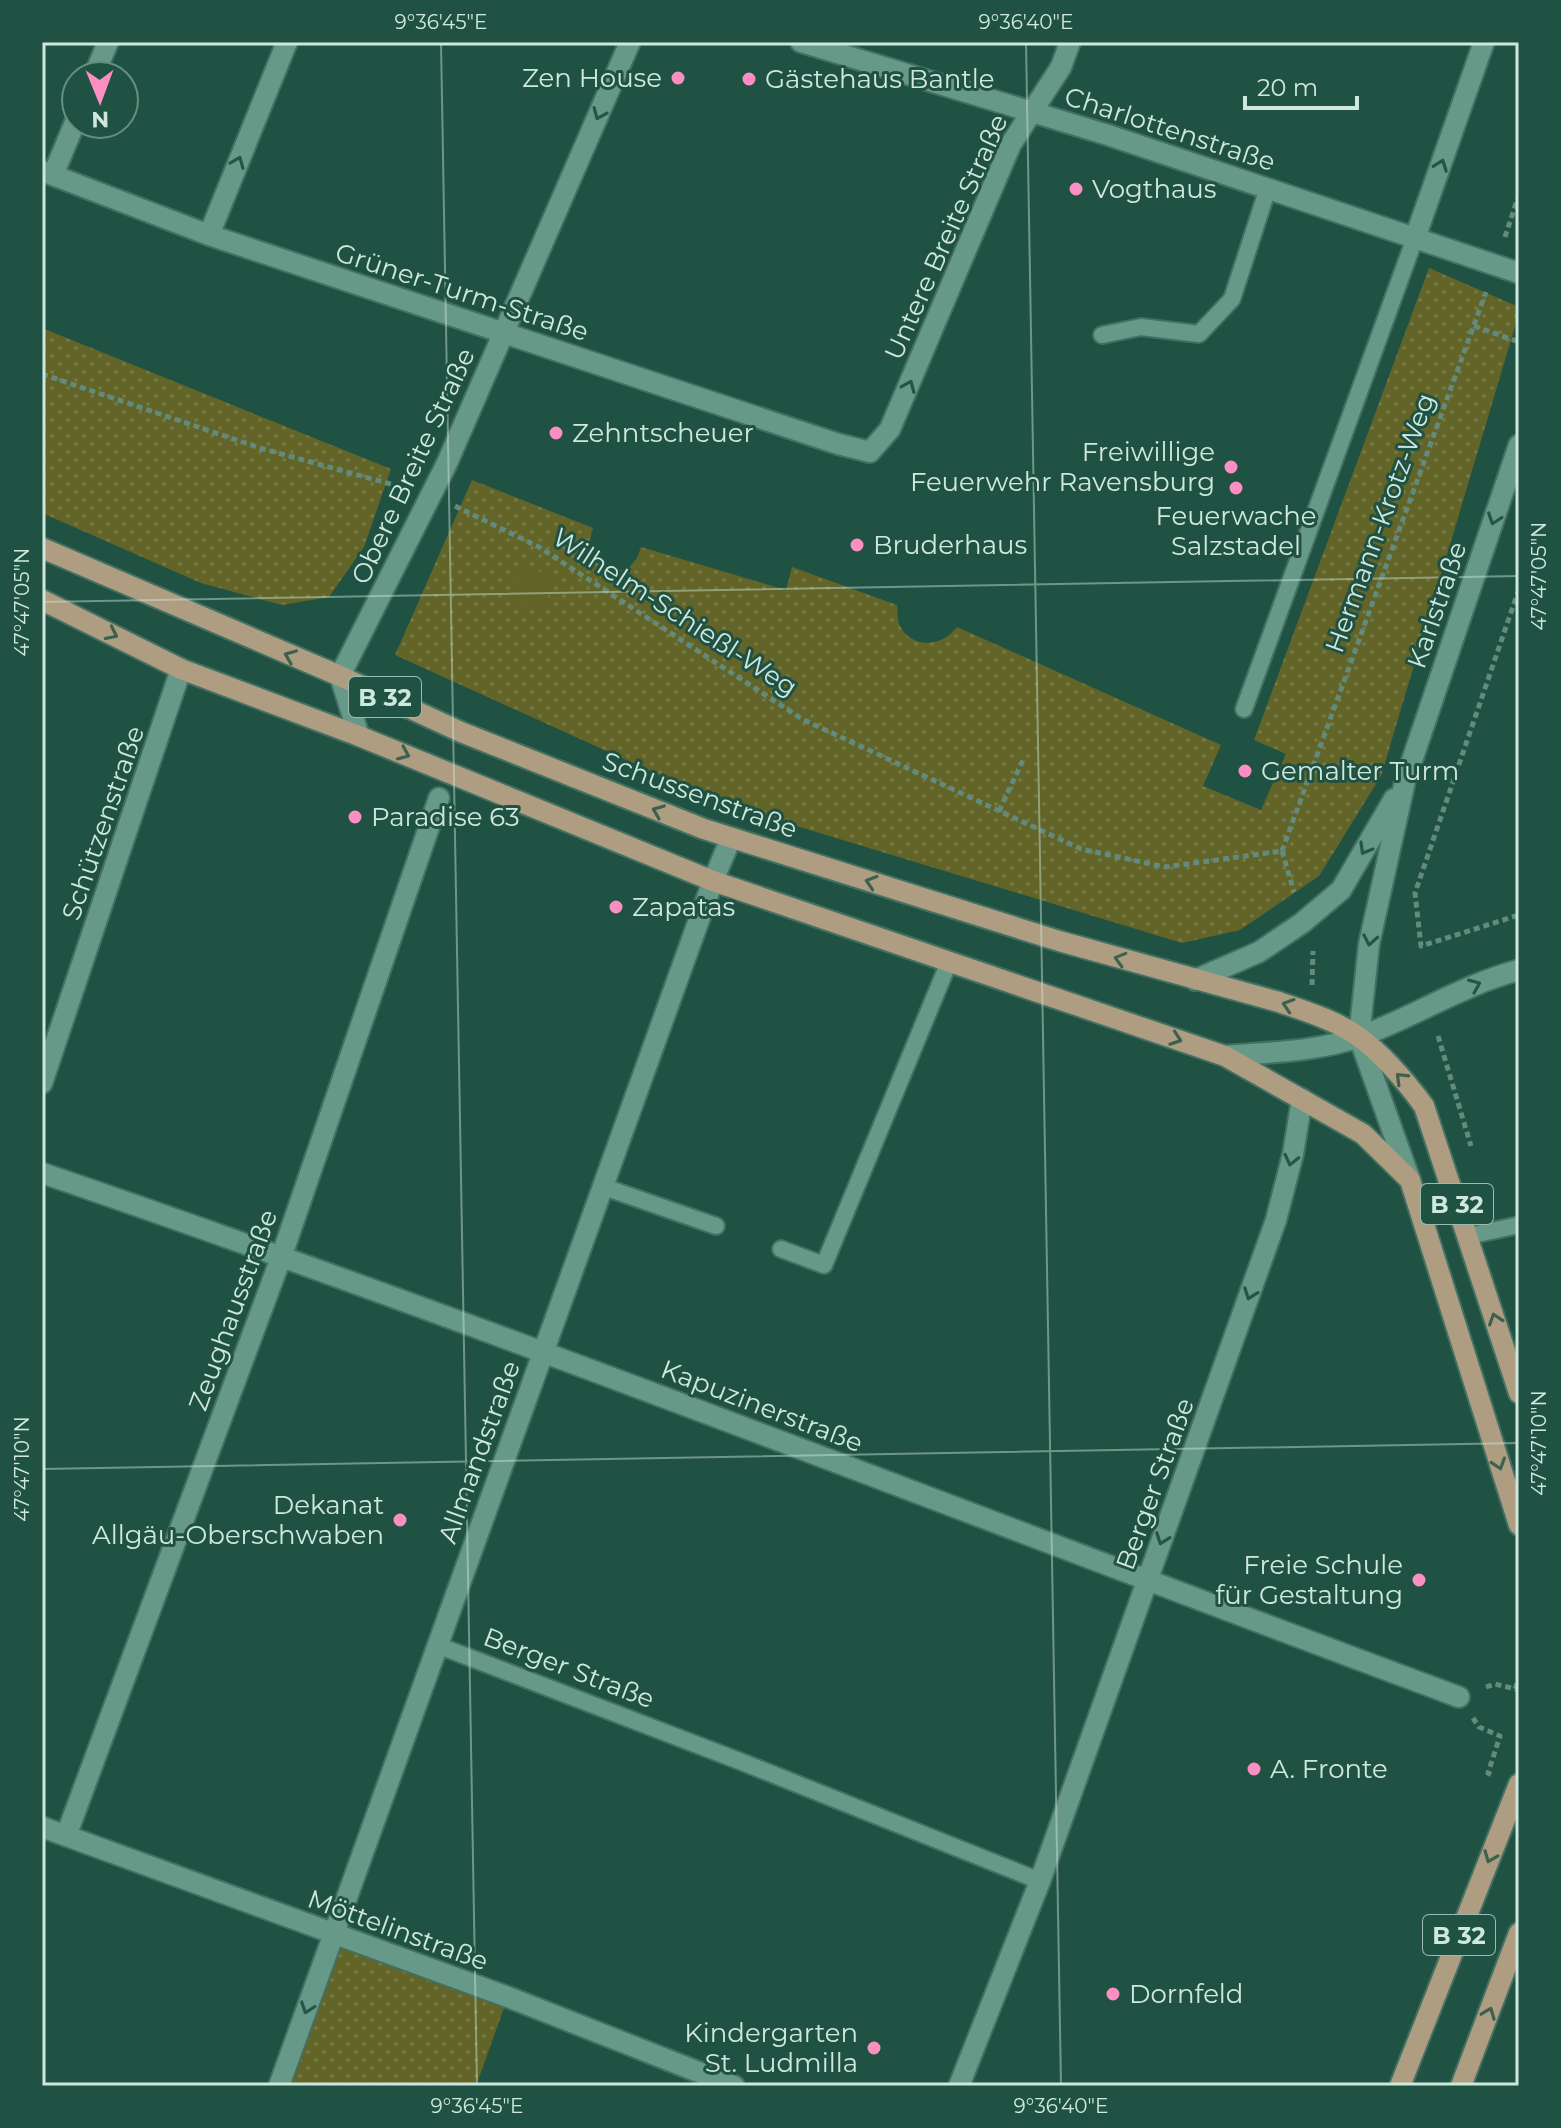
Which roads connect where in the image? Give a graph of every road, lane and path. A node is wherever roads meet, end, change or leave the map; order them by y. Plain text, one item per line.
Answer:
1 (287, 42) edge
2 (630, 42) edge
3 (801, 42) edge
4 (1070, 42) edge
5 (1484, 42) edge
6 (1031, 111) junction
7 (65, 140) edge
8 (48, 173) edge
9 (1268, 188) junction
10 (1519, 194) edge
11 (1516, 210) edge
12 (209, 235) junction
13 (1415, 238) junction
14 (1496, 265) junction
15 (1519, 273) edge
16 (1474, 326) junction
17 (504, 334) junction
18 (1102, 335) dead end
19 (1519, 342) edge
20 (42, 374) edge
21 (1519, 445) edge
22 (870, 452) joint
23 (432, 496) junction
24 (42, 548) edge
25 (1519, 589) edge
26 (42, 600) edge
27 (181, 669) junction
28 (340, 676) junction
29 (1244, 709) dead end
30 (359, 736) junction
31 (1024, 758) dead end
32 (1405, 781) junction
33 (439, 798) dead end
34 (999, 811) junction
35 (731, 838) junction
36 (1282, 851) joint
37 (713, 881) junction
38 (1519, 915) edge
39 (949, 962) junction
40 (1519, 970) edge
41 (1195, 980) junction
42 (1359, 1037) junction
43 (1225, 1056) junction
44 (42, 1083) edge
45 (1302, 1099) junction
46 (42, 1173) edge
47 (1410, 1180) junction
48 (604, 1187) junction
49 (1519, 1225) edge
50 (716, 1226) dead end
51 (1468, 1236) junction
52 (781, 1249) dead end
53 (282, 1255) junction
54 (544, 1351) junction
55 (1519, 1393) edge
56 (1519, 1525) edge
57 (1147, 1581) junction
58 (437, 1645) junction
59 (1519, 1678) edge
60 (1459, 1697) junction
61 (1519, 1785) edge
62 (42, 1827) edge
63 (66, 1836) junction
64 (1040, 1881) junction
65 (1519, 1933) edge
66 (334, 1935) junction
67 (279, 2086) edge
68 (734, 2086) edge
69 (959, 2086) edge
70 (1400, 2086) edge
71 (1461, 2086) edge

12 -> 1 street
2 -> 17 street, Obere Breite Straße
3 - 6 street, Charlottenstraße
4 - 6 street, Untere Breite Straße
13 -> 5 street
6 - 9 street, Charlottenstraße
22 -> 6 street, Untere Breite Straße
7 - 8 street
8 - 12 street, Grüner-Turm-Straße
9 - 13 street, Charlottenstraße
9 - 18 lane
10 - 11 path, Hermann-Krotz-Weg
11 - 14 path, Hermann-Krotz-Weg
12 - 17 street, Grüner-Turm-Straße
13 - 14 street, Charlottenstraße
13 - 29 lane
14 - 15 street, Charlottenstraße
14 - 16 path, Hermann-Krotz-Weg
16 - 19 path
16 - 36 path, Hermann-Krotz-Weg
17 - 22 street, Grüner-Turm-Straße
17 - 23 street, Obere Breite Straße
20 - 23 path, Wilhelm-Schießl-Weg
21 -> 32 street, Karlstraße
23 - 28 street, Obere Breite Straße
23 - 34 path, Wilhelm-Schießl-Weg
28 -> 24 main road, Schussenstraße / B 32
25 - 38 path
26 -> 27 main road, B 32
27 - 30 main road, B 32
27 - 44 street, Schützenstraße
28 - 30 street
35 -> 28 main road, Schussenstraße / B 32
30 -> 37 main road, B 32
31 - 34 path
32 -> 41 street, Karlstraße
32 -> 42 street, Karlstraße
33 - 53 street, Zeughausstraße
34 - 36 path, Wilhelm-Schießl-Weg
35 - 37 street, Allmandstraße
41 -> 35 main road, Schussenstraße / B 32
37 - 39 main road, B 32
37 - 48 street, Allmandstraße
39 -> 43 main road, B 32
39 - 52 lane
42 -> 40 street
42 -> 41 main road, Schussenstraße / B 32
42 - 43 street
42 - 47 street
51 -> 42 main road, B 32
43 - 45 main road, B 32
45 - 47 main road, B 32
45 -> 57 street, Berger Straße
46 - 53 street, Kapuzinerstraße
47 -> 56 main road, B 32
48 - 50 lane
48 - 54 street, Allmandstraße
49 - 51 lane
55 -> 51 main road, B 32
53 - 54 street, Kapuzinerstraße
53 - 63 street, Zeughausstraße
54 - 57 street, Kapuzinerstraße
54 - 58 street, Allmandstraße
57 - 60 street, Kapuzinerstraße
57 - 64 street, Berger Straße
58 - 64 lane, Berger Straße
58 - 66 street, Allmandstraße
59 - 60 path
60 - 61 path
61 -> 70 main road, B 32
62 - 63 street, Möttelinstraße
63 - 66 street, Möttelinstraße
64 - 69 street, Berger Straße
71 -> 65 main road, B 32
66 -> 67 street, Allmandstraße
66 - 68 street, Möttelinstraße

